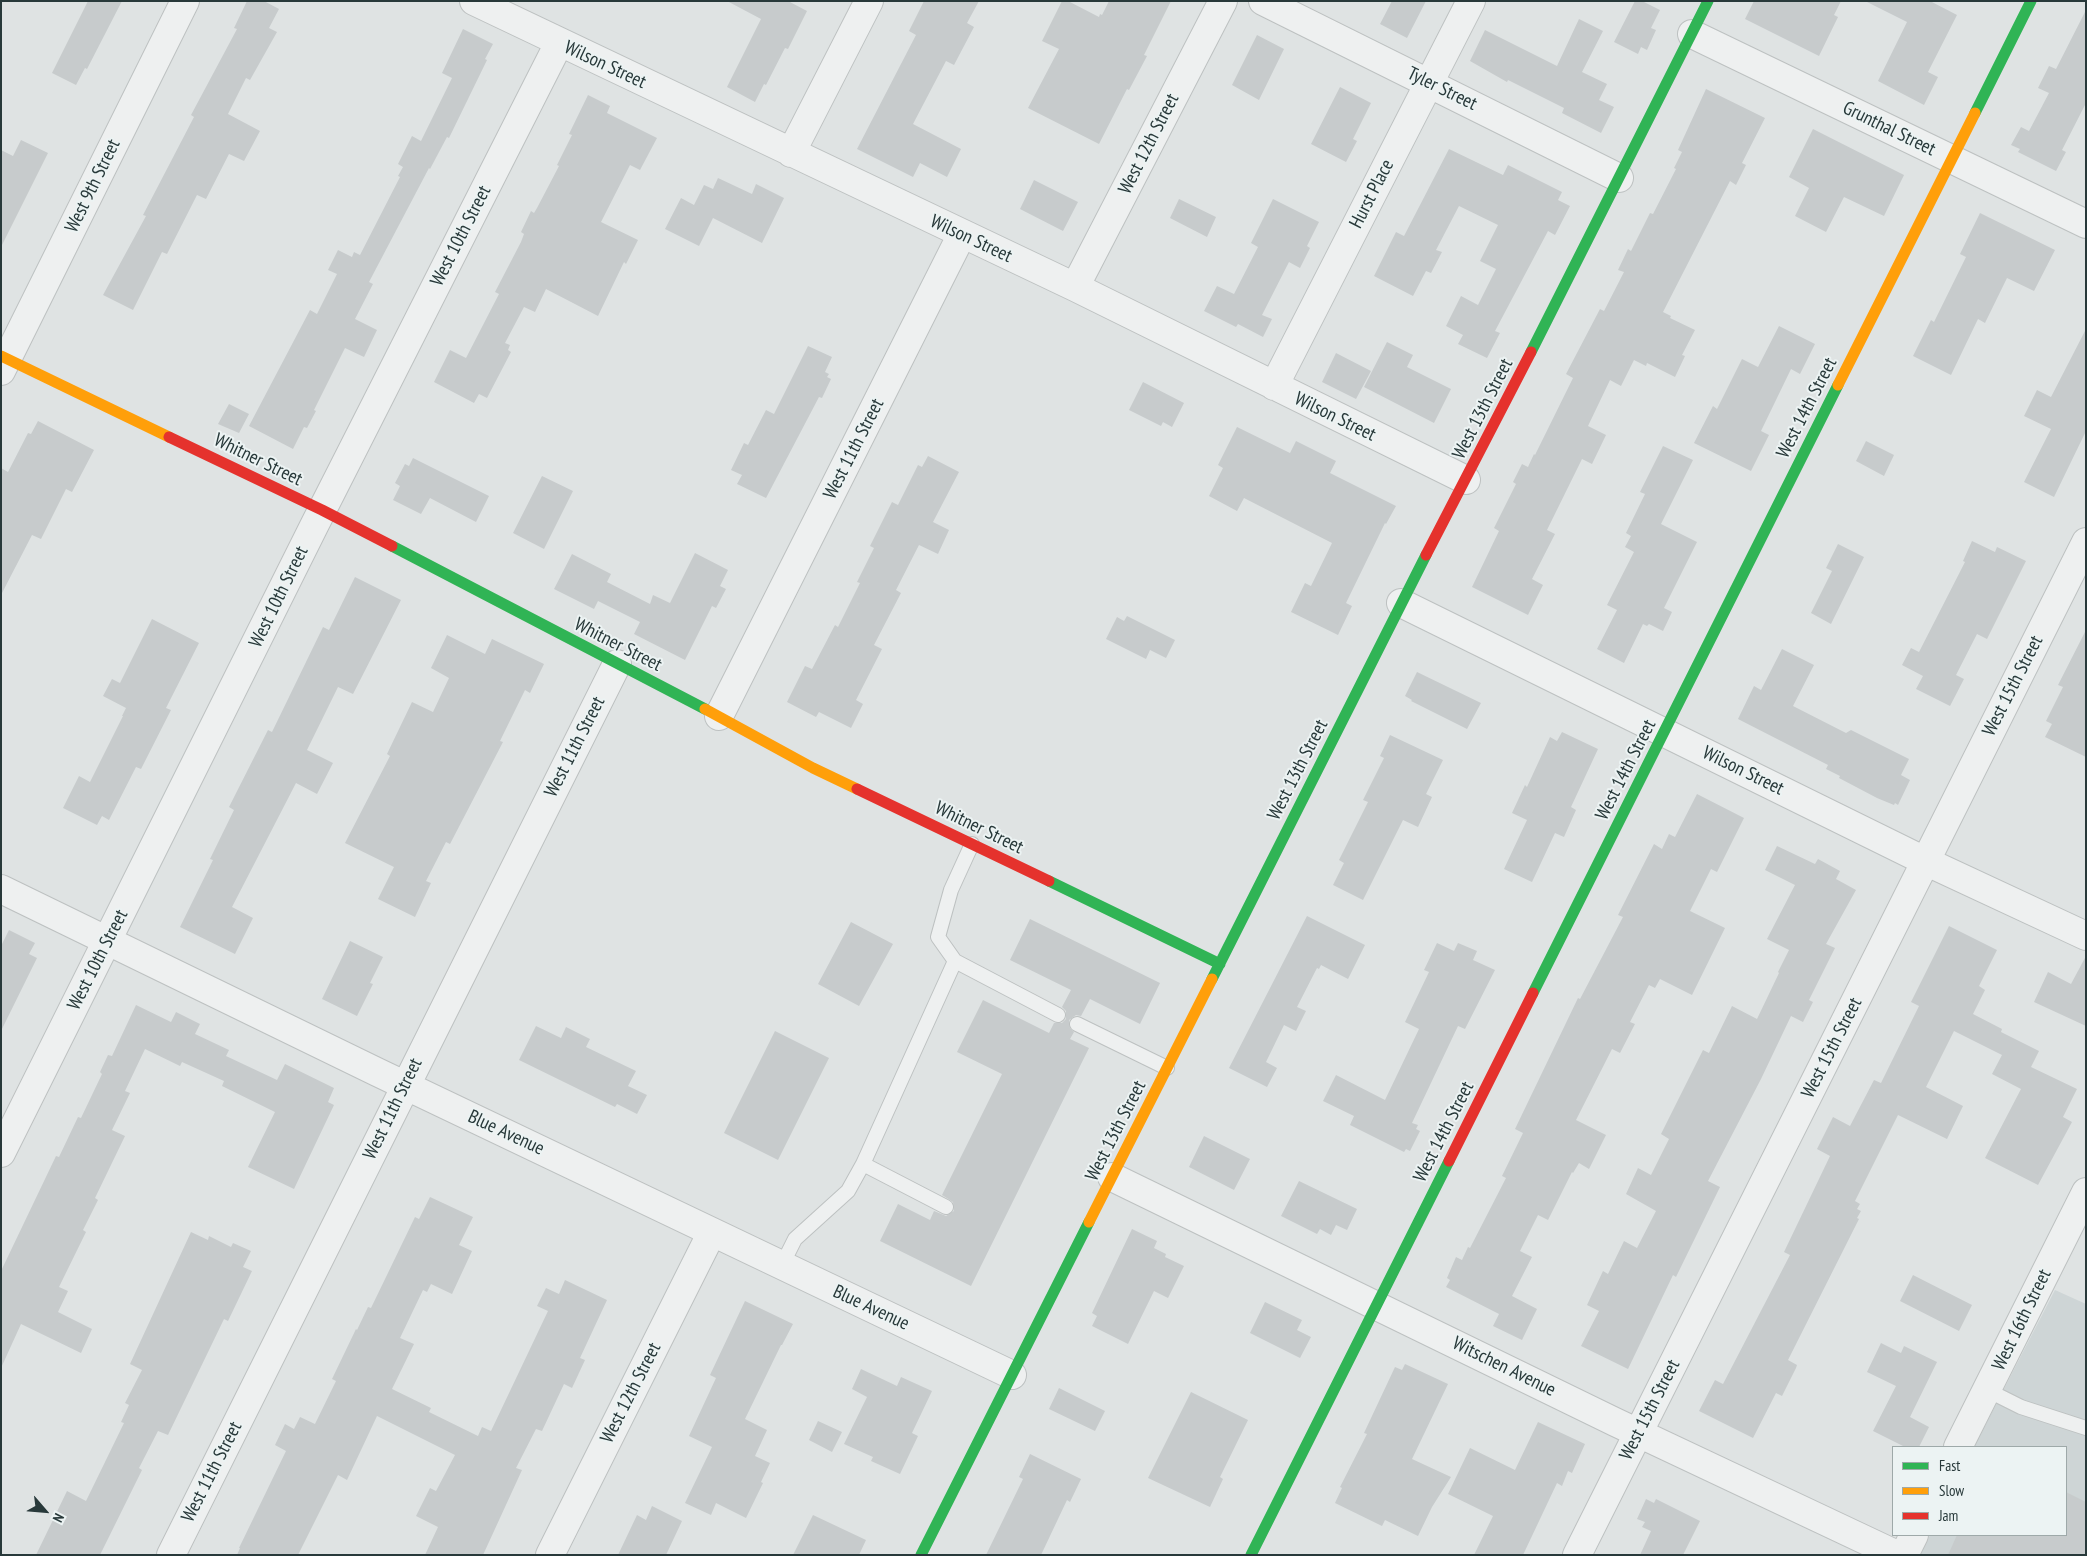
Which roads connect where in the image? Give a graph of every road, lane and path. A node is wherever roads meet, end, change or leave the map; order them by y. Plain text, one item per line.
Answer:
1 (185, 1) edge
2 (474, 1) edge
3 (869, 1) edge
4 (1223, 1) edge
5 (1263, 1) edge
6 (1472, 1) edge
7 (1708, 1) edge
8 (2032, 1) edge
9 (511, 9) edge
10 (1692, 34) junction
11 (559, 43) junction
12 (1430, 82) junction
13 (791, 153) junction
14 (1952, 160) junction
15 (1619, 178) junction
16 (2086, 224) edge
17 (962, 234) junction
18 (1075, 288) junction
19 (3, 362) edge
20 (1274, 386) junction
21 (1466, 480) junction
22 (322, 510) junction
23 (2086, 542) edge
24 (1401, 603) junction
25 (617, 664) junction
26 (719, 716) junction
27 (1664, 732) junction
28 (972, 844) junction
29 (1926, 861) junction
30 (1, 889) edge
31 (2086, 936) edge
32 (108, 941) junction
33 (955, 962) junction
34 (1220, 964) junction
35 (1058, 1015) dead end
36 (1077, 1024) dead end
37 (1168, 1068) junction
38 (405, 1086) junction
39 (1, 1153) edge
40 (863, 1164) junction
41 (1112, 1177) junction
42 (2086, 1192) edge
43 (946, 1207) dead end
44 (712, 1232) junction
45 (782, 1266) junction
46 (1376, 1305) junction
47 (1012, 1375) junction
48 (1987, 1390) junction
49 (2086, 1428) edge
50 (1639, 1433) junction
51 (1959, 1446) edge
52 (1914, 1536) edge
53 (171, 1555) edge
54 (550, 1555) edge
55 (922, 1555) edge
56 (1251, 1555) edge
57 (1577, 1555) edge
58 (1897, 1555) edge
59 (1904, 1555) edge

1 - 19 street, West 9th Street
2 - 9 street, Wilson Street
3 - 13 street
4 - 18 street, West 12th Street
5 - 12 street, Tyler Street
6 - 12 street, Hurst Place
7 - 10 street, West 13th Street
8 - 14 street, West 14th Street
9 - 11 street, Wilson Street
10 - 14 street, Grunthal Street
10 - 15 street, West 13th Street
11 - 13 street, Wilson Street
11 - 22 street, West 10th Street
12 - 15 street, Tyler Street
12 - 20 street, Hurst Place
13 - 17 street, Wilson Street
14 - 16 street, Grunthal Street
14 - 27 street, West 14th Street
15 - 21 street, West 13th Street
17 - 18 street, Wilson Street
17 - 26 street, West 11th Street
18 - 20 street, Wilson Street
19 - 22 street, Whitner Street
20 - 21 street, Wilson Street
21 - 24 street, West 13th Street
22 - 25 street, Whitner Street
22 - 32 street, West 10th Street
23 - 29 street, West 15th Street
24 - 27 street, Wilson Street
24 - 34 street, West 13th Street
25 - 26 street, Whitner Street
25 - 38 street, West 11th Street
26 - 28 street, Whitner Street
27 - 29 street, Wilson Street
27 - 46 street, West 14th Street
28 - 33 lane
28 - 34 street, Whitner Street
29 - 31 street, Wilson Street
29 - 50 street, West 15th Street
30 - 32 street, Blue Avenue
32 - 38 street, Blue Avenue
32 - 39 street, West 10th Street
33 - 35 lane
33 - 40 lane
34 - 37 street, West 13th Street
36 - 37 lane
37 - 41 street, West 13th Street
38 - 44 street, Blue Avenue
38 - 53 street, West 11th Street
40 - 43 lane
40 - 45 lane
41 - 46 street, Witschen Avenue
41 - 47 street, West 13th Street
42 - 48 street, West 16th Street
44 - 45 street, Blue Avenue
44 - 54 street, West 12th Street
45 - 47 street, Blue Avenue
46 - 50 street, Witschen Avenue
46 - 56 street, West 14th Street
47 - 55 street, West 13th Street
48 - 49 lane
48 - 51 street, West 16th Street
50 - 57 street, West 15th Street
50 - 58 street, Witschen Avenue
52 - 59 street

